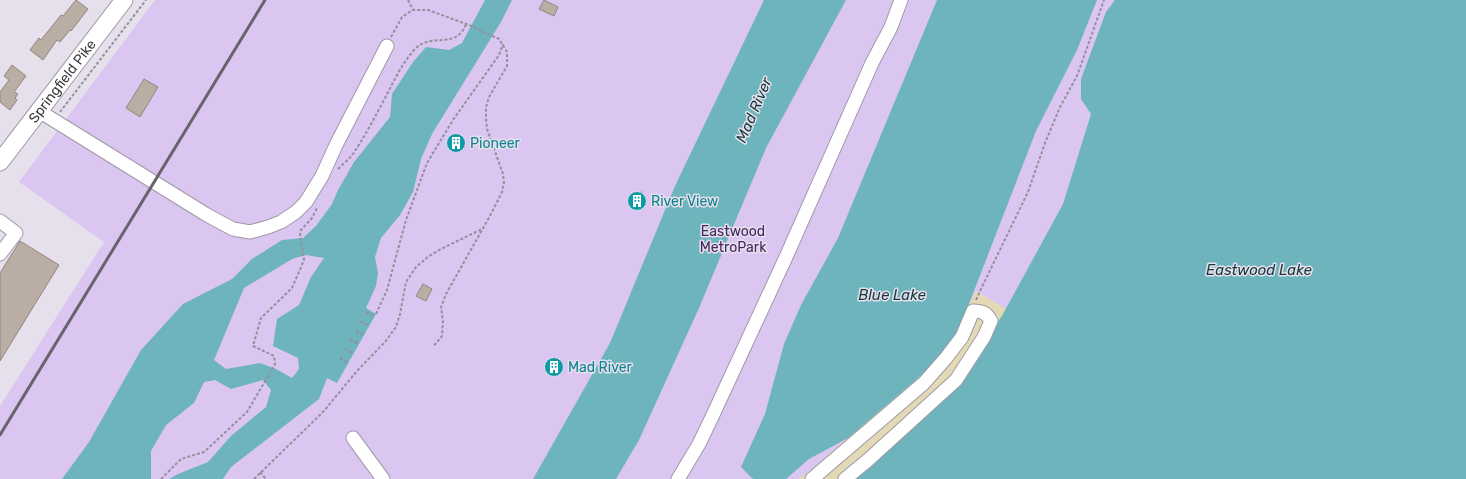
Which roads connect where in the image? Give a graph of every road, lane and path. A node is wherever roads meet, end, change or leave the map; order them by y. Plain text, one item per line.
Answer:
1 (124, 0) edge
2 (146, 0) edge
3 (408, 0) edge
4 (902, 0) edge
5 (1104, 0) edge
6 (413, 10) junction
7 (468, 24) junction
8 (503, 44) junction
9 (387, 46) joint
10 (39, 111) junction
11 (54, 120) junction
12 (0, 162) edge
13 (335, 174) dead end
14 (318, 205) dead end
15 (0, 221) edge
16 (484, 228) junction
17 (0, 254) edge
18 (973, 311) junction
19 (366, 312) dead end
20 (361, 321) dead end
21 (369, 326) dead end
22 (356, 331) dead end
23 (364, 335) dead end
24 (350, 340) dead end
25 (359, 344) dead end
26 (434, 347) dead end
27 (345, 349) dead end
28 (353, 353) dead end
29 (340, 358) dead end
30 (348, 363) dead end
31 (353, 438) dead end
32 (260, 472) junction
33 (161, 479) edge
34 (254, 479) edge
35 (266, 479) edge
36 (382, 479) edge
37 (678, 479) edge
38 (812, 479) edge
39 (845, 479) edge

1 - 10 main road, Springfield Pike
2 - 11 path
3 - 6 path
4 - 37 lane
5 - 18 path
6 - 7 path
6 - 9 path
7 - 8 path
7 - 13 path
8 - 16 path
8 - 19 path
9 - 11 lane
10 - 11 lane
10 - 12 main road, Springfield Pike
14 - 33 path
15 - 17 lane
16 - 26 path
16 - 32 path
18 - 38 lane
18 - 39 lane
20 - 21 path
22 - 23 path
24 - 25 path
27 - 28 path
29 - 30 path
31 - 36 lane
32 - 34 path
32 - 35 path

